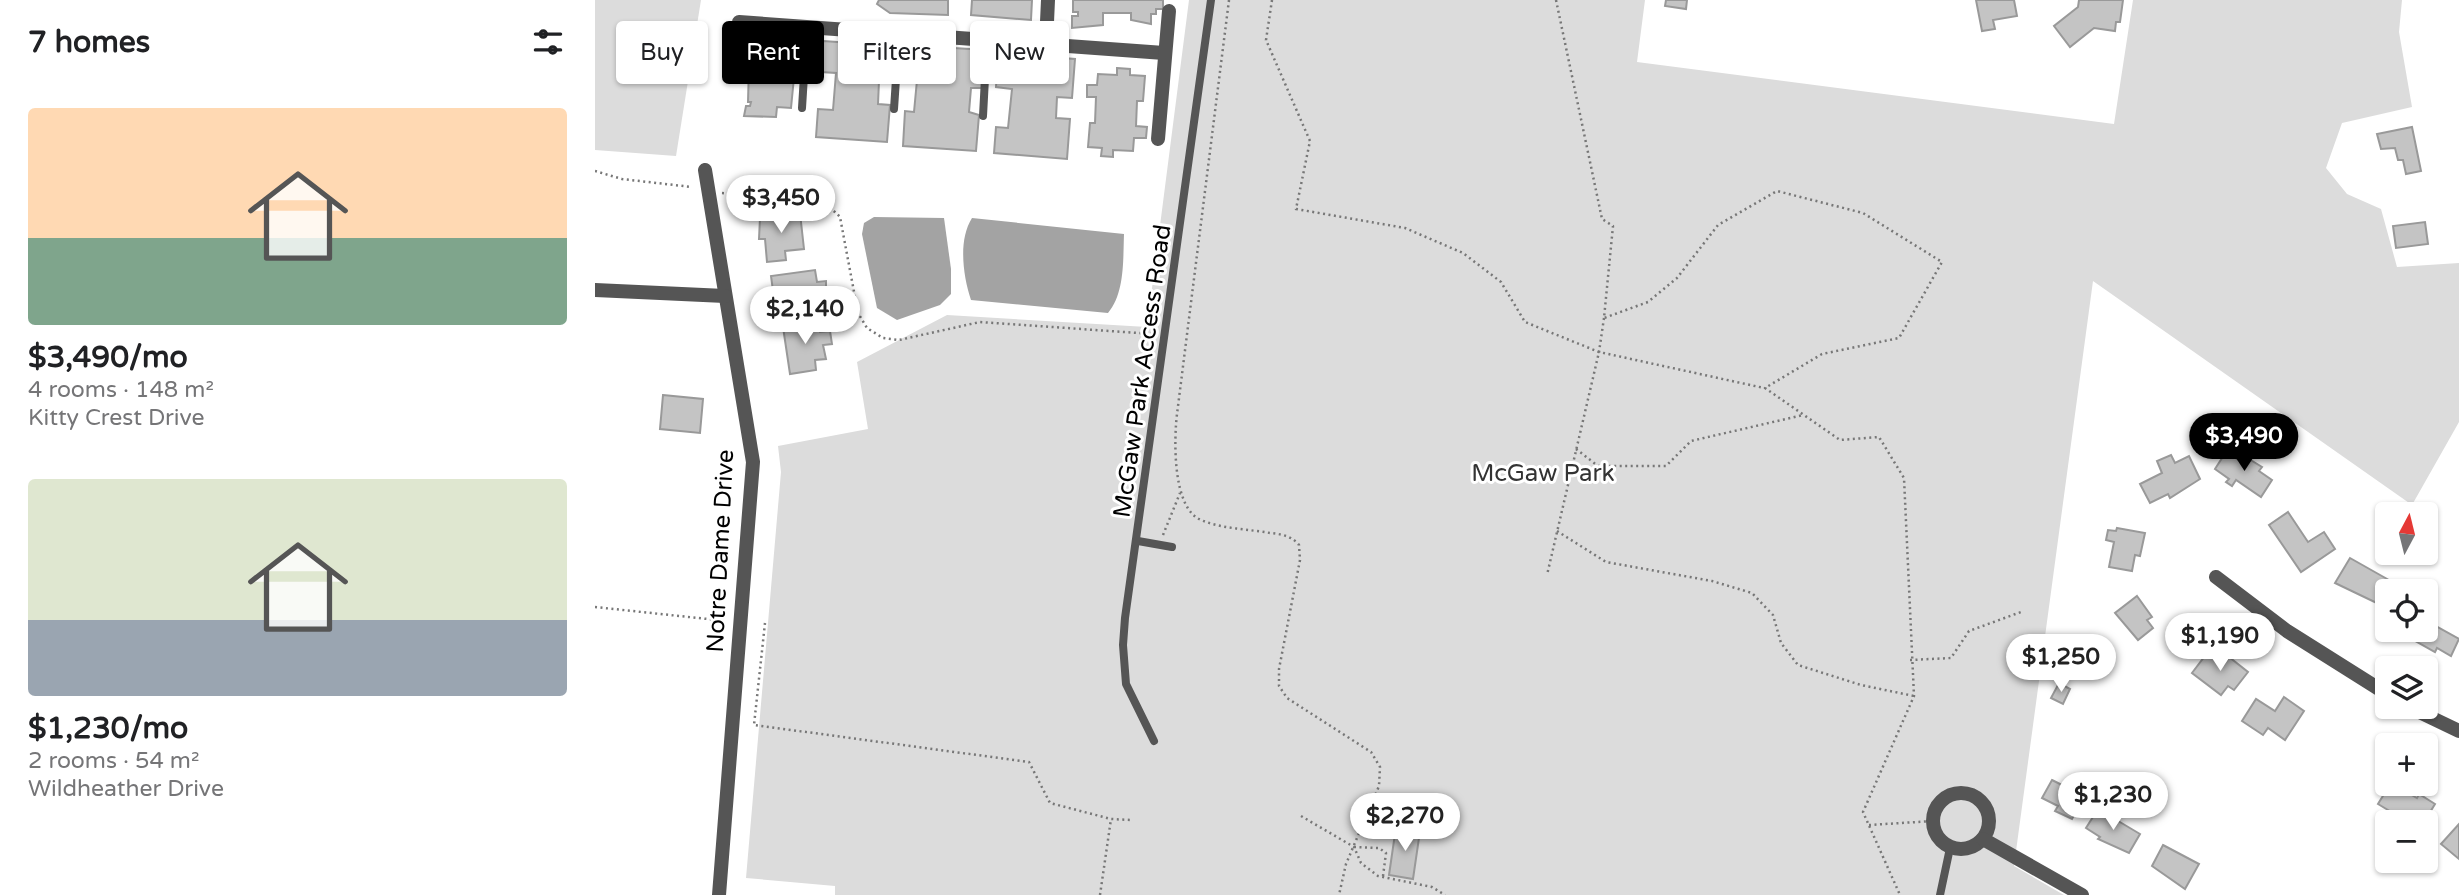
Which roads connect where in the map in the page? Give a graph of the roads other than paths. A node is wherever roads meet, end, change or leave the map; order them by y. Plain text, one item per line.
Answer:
1 (1048, 0) edge
2 (1211, 0) edge
3 (1169, 11) dead end
4 (1047, 21) edge
5 (1069, 46) edge
6 (1164, 53) junction
7 (803, 84) edge
8 (896, 84) edge
9 (985, 84) edge
10 (802, 108) dead end
11 (894, 109) dead end
12 (983, 116) dead end
13 (1158, 139) dead end
14 (705, 170) dead end
15 (595, 290) edge
16 (725, 296) junction
17 (1138, 541) junction
18 (1172, 547) dead end
19 (2216, 577) dead end
20 (2375, 686) edge
21 (2434, 719) edge
22 (2459, 731) edge
23 (1154, 741) dead end
24 (1983, 839) junction
25 (1951, 848) junction
26 (719, 895) edge
27 (1940, 895) edge
28 (2082, 895) edge

1 - 4 street
2 - 17 lane, McGaw Park Access Road
3 - 6 street
5 - 6 street
6 - 13 street
7 - 10 lane
8 - 11 lane
9 - 12 lane
14 - 16 street, Notre Dame Drive
15 - 16 street
16 - 26 street, Notre Dame Drive
17 - 18 lane
17 - 23 lane, McGaw Park Access Road
19 - 20 street
21 - 22 street
24 - 25 street
24 - 25 street
24 - 28 street
25 - 27 lane

